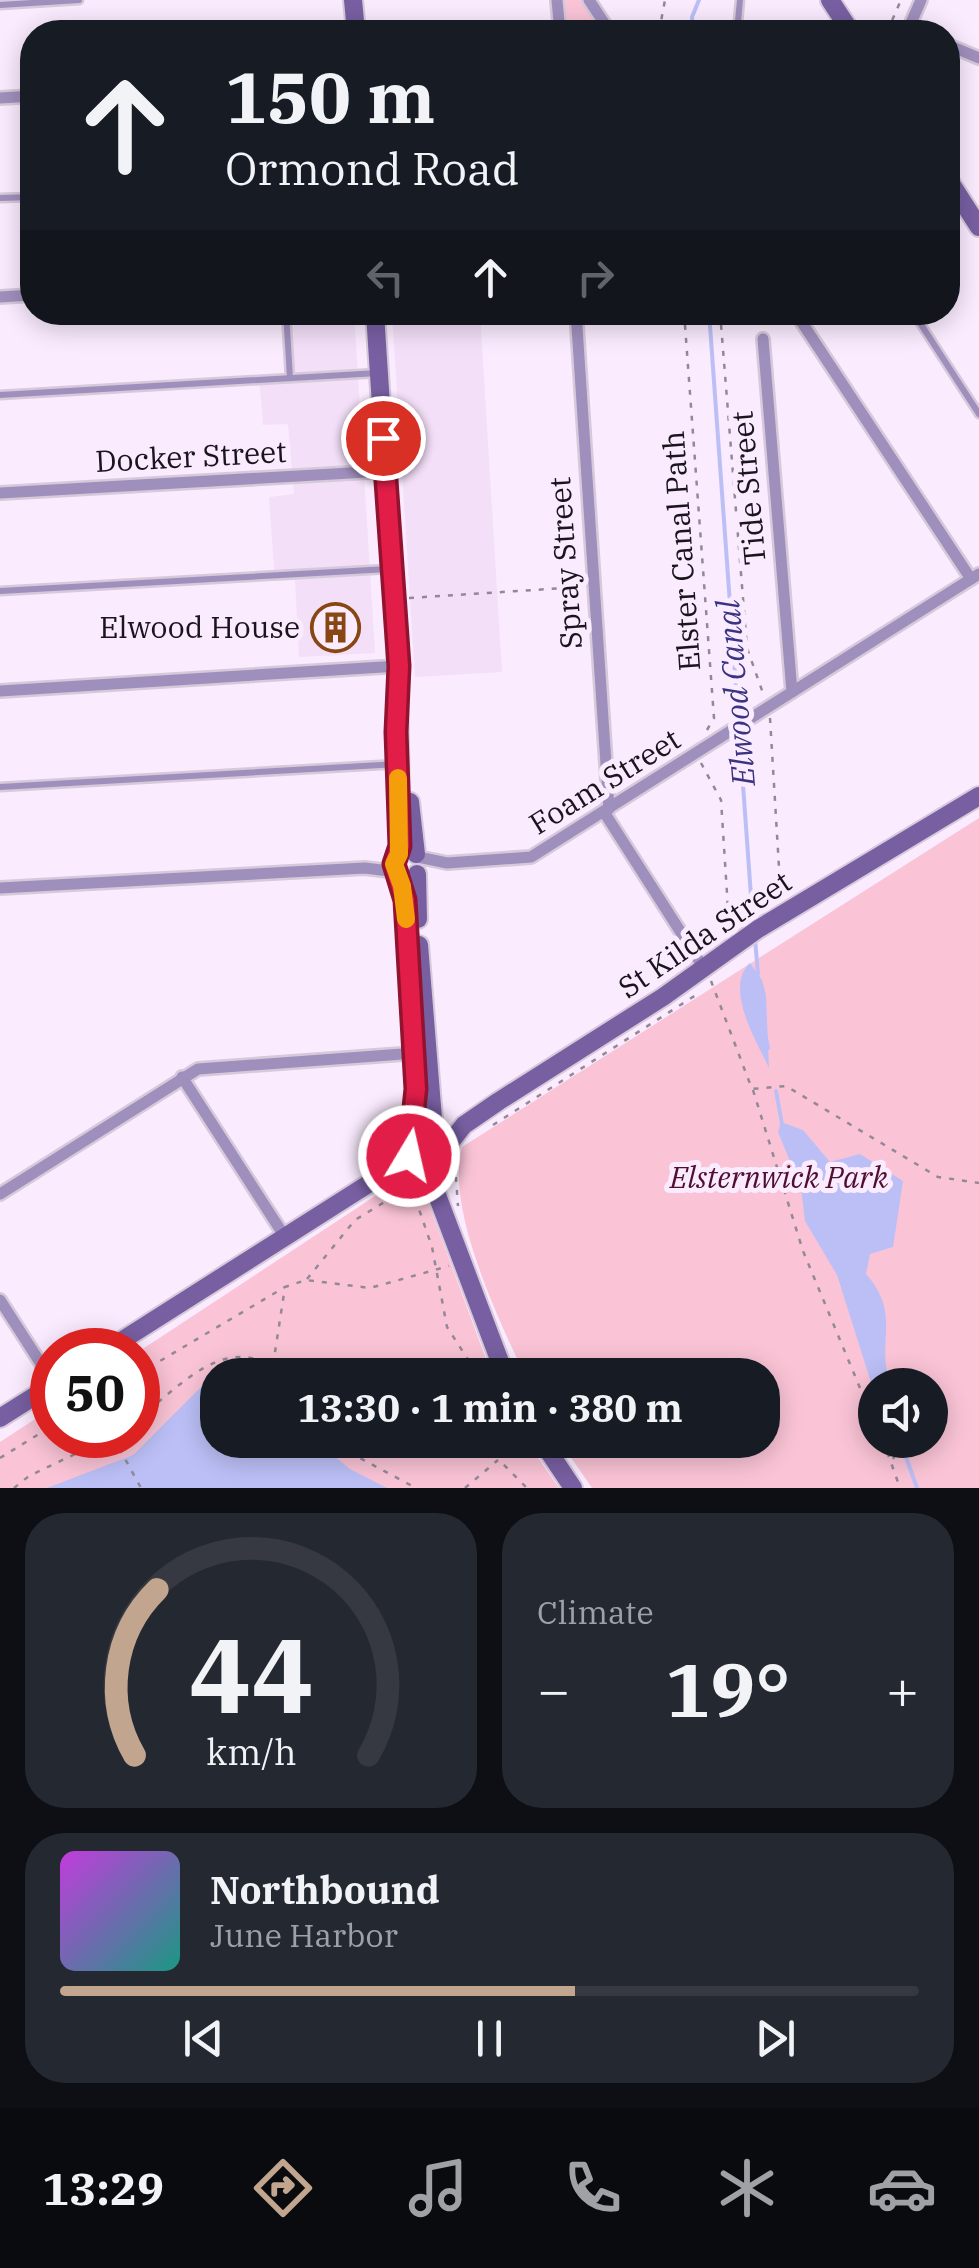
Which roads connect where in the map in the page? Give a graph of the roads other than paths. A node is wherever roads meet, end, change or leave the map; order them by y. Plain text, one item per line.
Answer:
1 (79, 0) edge
2 (0, 4) edge
3 (960, 198) edge
4 (979, 227) edge
5 (287, 325) edge
6 (377, 325) edge
7 (577, 325) edge
8 (804, 325) edge
9 (921, 325) edge
10 (763, 339) dead end
11 (379, 373) junction
12 (290, 378) junction
13 (0, 395) edge
14 (979, 414) edge
15 (385, 471) junction
16 (0, 494) edge
17 (392, 569) junction
18 (975, 576) edge
19 (0, 591) edge
20 (399, 666) junction
21 (0, 691) edge
22 (792, 692) junction
23 (402, 764) junction
24 (0, 787) edge
25 (979, 796) edge
26 (606, 811) junction
27 (408, 864) junction
28 (0, 888) edge
29 (703, 958) junction
30 (419, 1053) junction
31 (182, 1077) junction
32 (442, 1145) junction
33 (413, 1154) junction
34 (0, 1194) edge
35 (437, 1195) junction
36 (285, 1236) junction
37 (0, 1300) edge
38 (141, 1328) edge
39 (30, 1348) edge
40 (499, 1358) edge
41 (30, 1398) edge
42 (0, 1418) edge
43 (552, 1458) edge
44 (572, 1488) edge

1 - 2 lane
3 - 4 street
5 - 12 lane
6 - 11 street
7 - 26 street, Spray Street
8 - 18 street
9 - 14 lane
10 - 22 street, Tide Street
11 - 12 lane
11 - 15 street
12 - 13 lane
15 - 16 street, Docker Street
15 - 17 street
17 - 19 lane
17 - 20 street
18 - 22 street, Foam Street
20 - 21 street
20 - 23 street
22 - 26 street, Foam Street
23 - 24 lane
23 - 27 street
25 - 29 street, St Kilda Street
26 - 27 street, Foam Street
26 - 29 street, Spray Street
27 - 28 street, Foam Street
27 - 30 street
29 - 32 street, St Kilda Street
30 - 31 street
30 - 32 street
30 - 33 street
31 - 34 street
31 - 36 street
32 - 33 street
32 - 33 street
32 - 35 street
33 - 35 street
33 - 36 street
35 - 40 street
36 - 38 street
37 - 39 street
41 - 42 street
43 - 44 street

